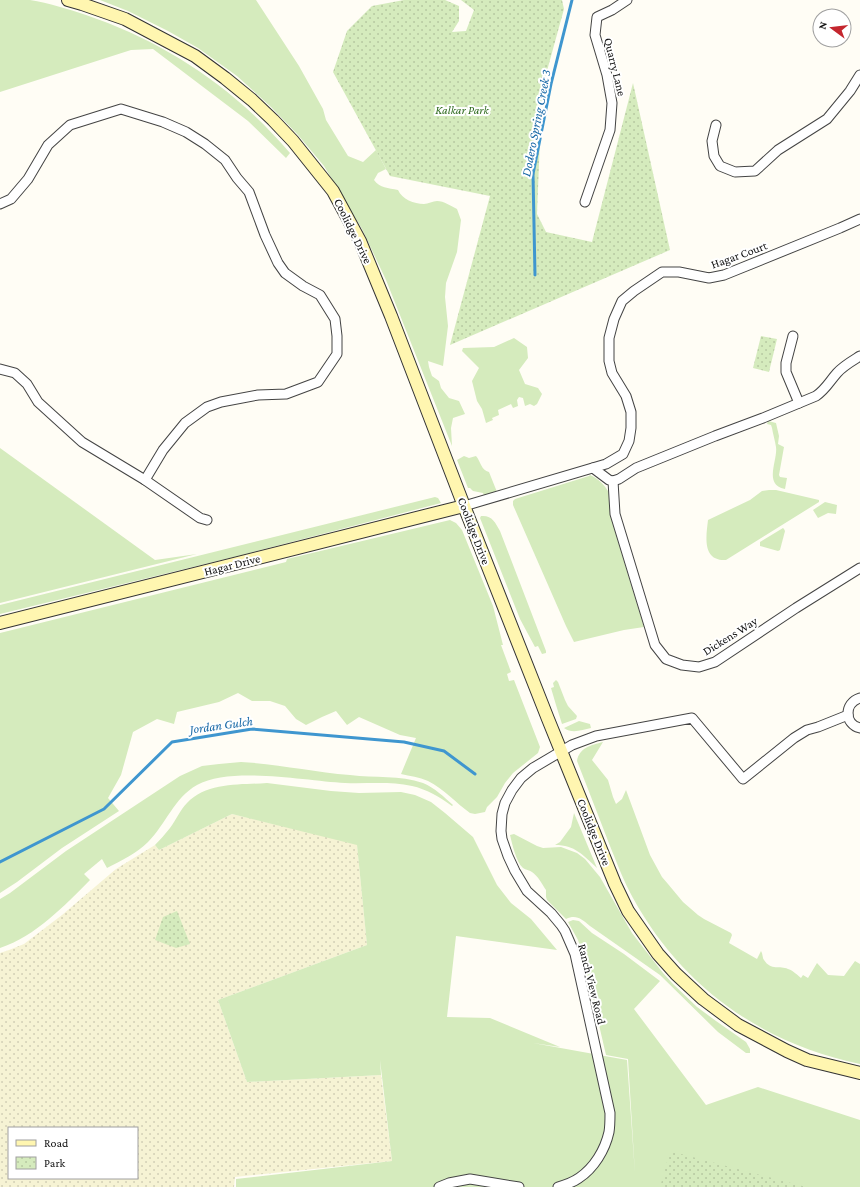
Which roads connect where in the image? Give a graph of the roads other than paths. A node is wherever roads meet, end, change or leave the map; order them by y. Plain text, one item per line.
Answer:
1 (68, 0) edge
2 (627, 0) edge
3 (860, 75) edge
4 (716, 125) dead end
5 (585, 202) dead end
6 (0, 204) edge
7 (860, 219) edge
8 (793, 336) dead end
9 (860, 356) edge
10 (0, 368) edge
11 (799, 403) junction
12 (592, 468) junction
13 (146, 480) junction
14 (613, 481) junction
15 (464, 506) junction
16 (207, 520) dead end
17 (860, 568) edge
18 (0, 623) edge
19 (860, 698) edge
20 (848, 715) junction
21 (860, 728) edge
22 (561, 751) junction
23 (860, 1073) edge
24 (571, 1185) edge
25 (439, 1187) edge
26 (519, 1187) edge
27 (558, 1187) edge

1 - 15 main road, Coolidge Drive
2 - 5 street, Quarry Lane
3 - 4 street
6 - 13 street
7 - 12 street, Hagar Court
8 - 11 street
9 - 11 street
10 - 13 street
11 - 14 street
12 - 14 street
12 - 15 street, Hagar Court
13 - 16 street
14 - 17 street, Dickens Way
15 - 18 main road, Hagar Drive
15 - 22 main road, Coolidge Drive
19 - 20 street
20 - 21 street
20 - 22 street, Ranch View Road
22 - 23 main road, Coolidge Drive
22 - 24 street, Ranch View Road
24 - 27 street, Ranch View Road
25 - 26 street

